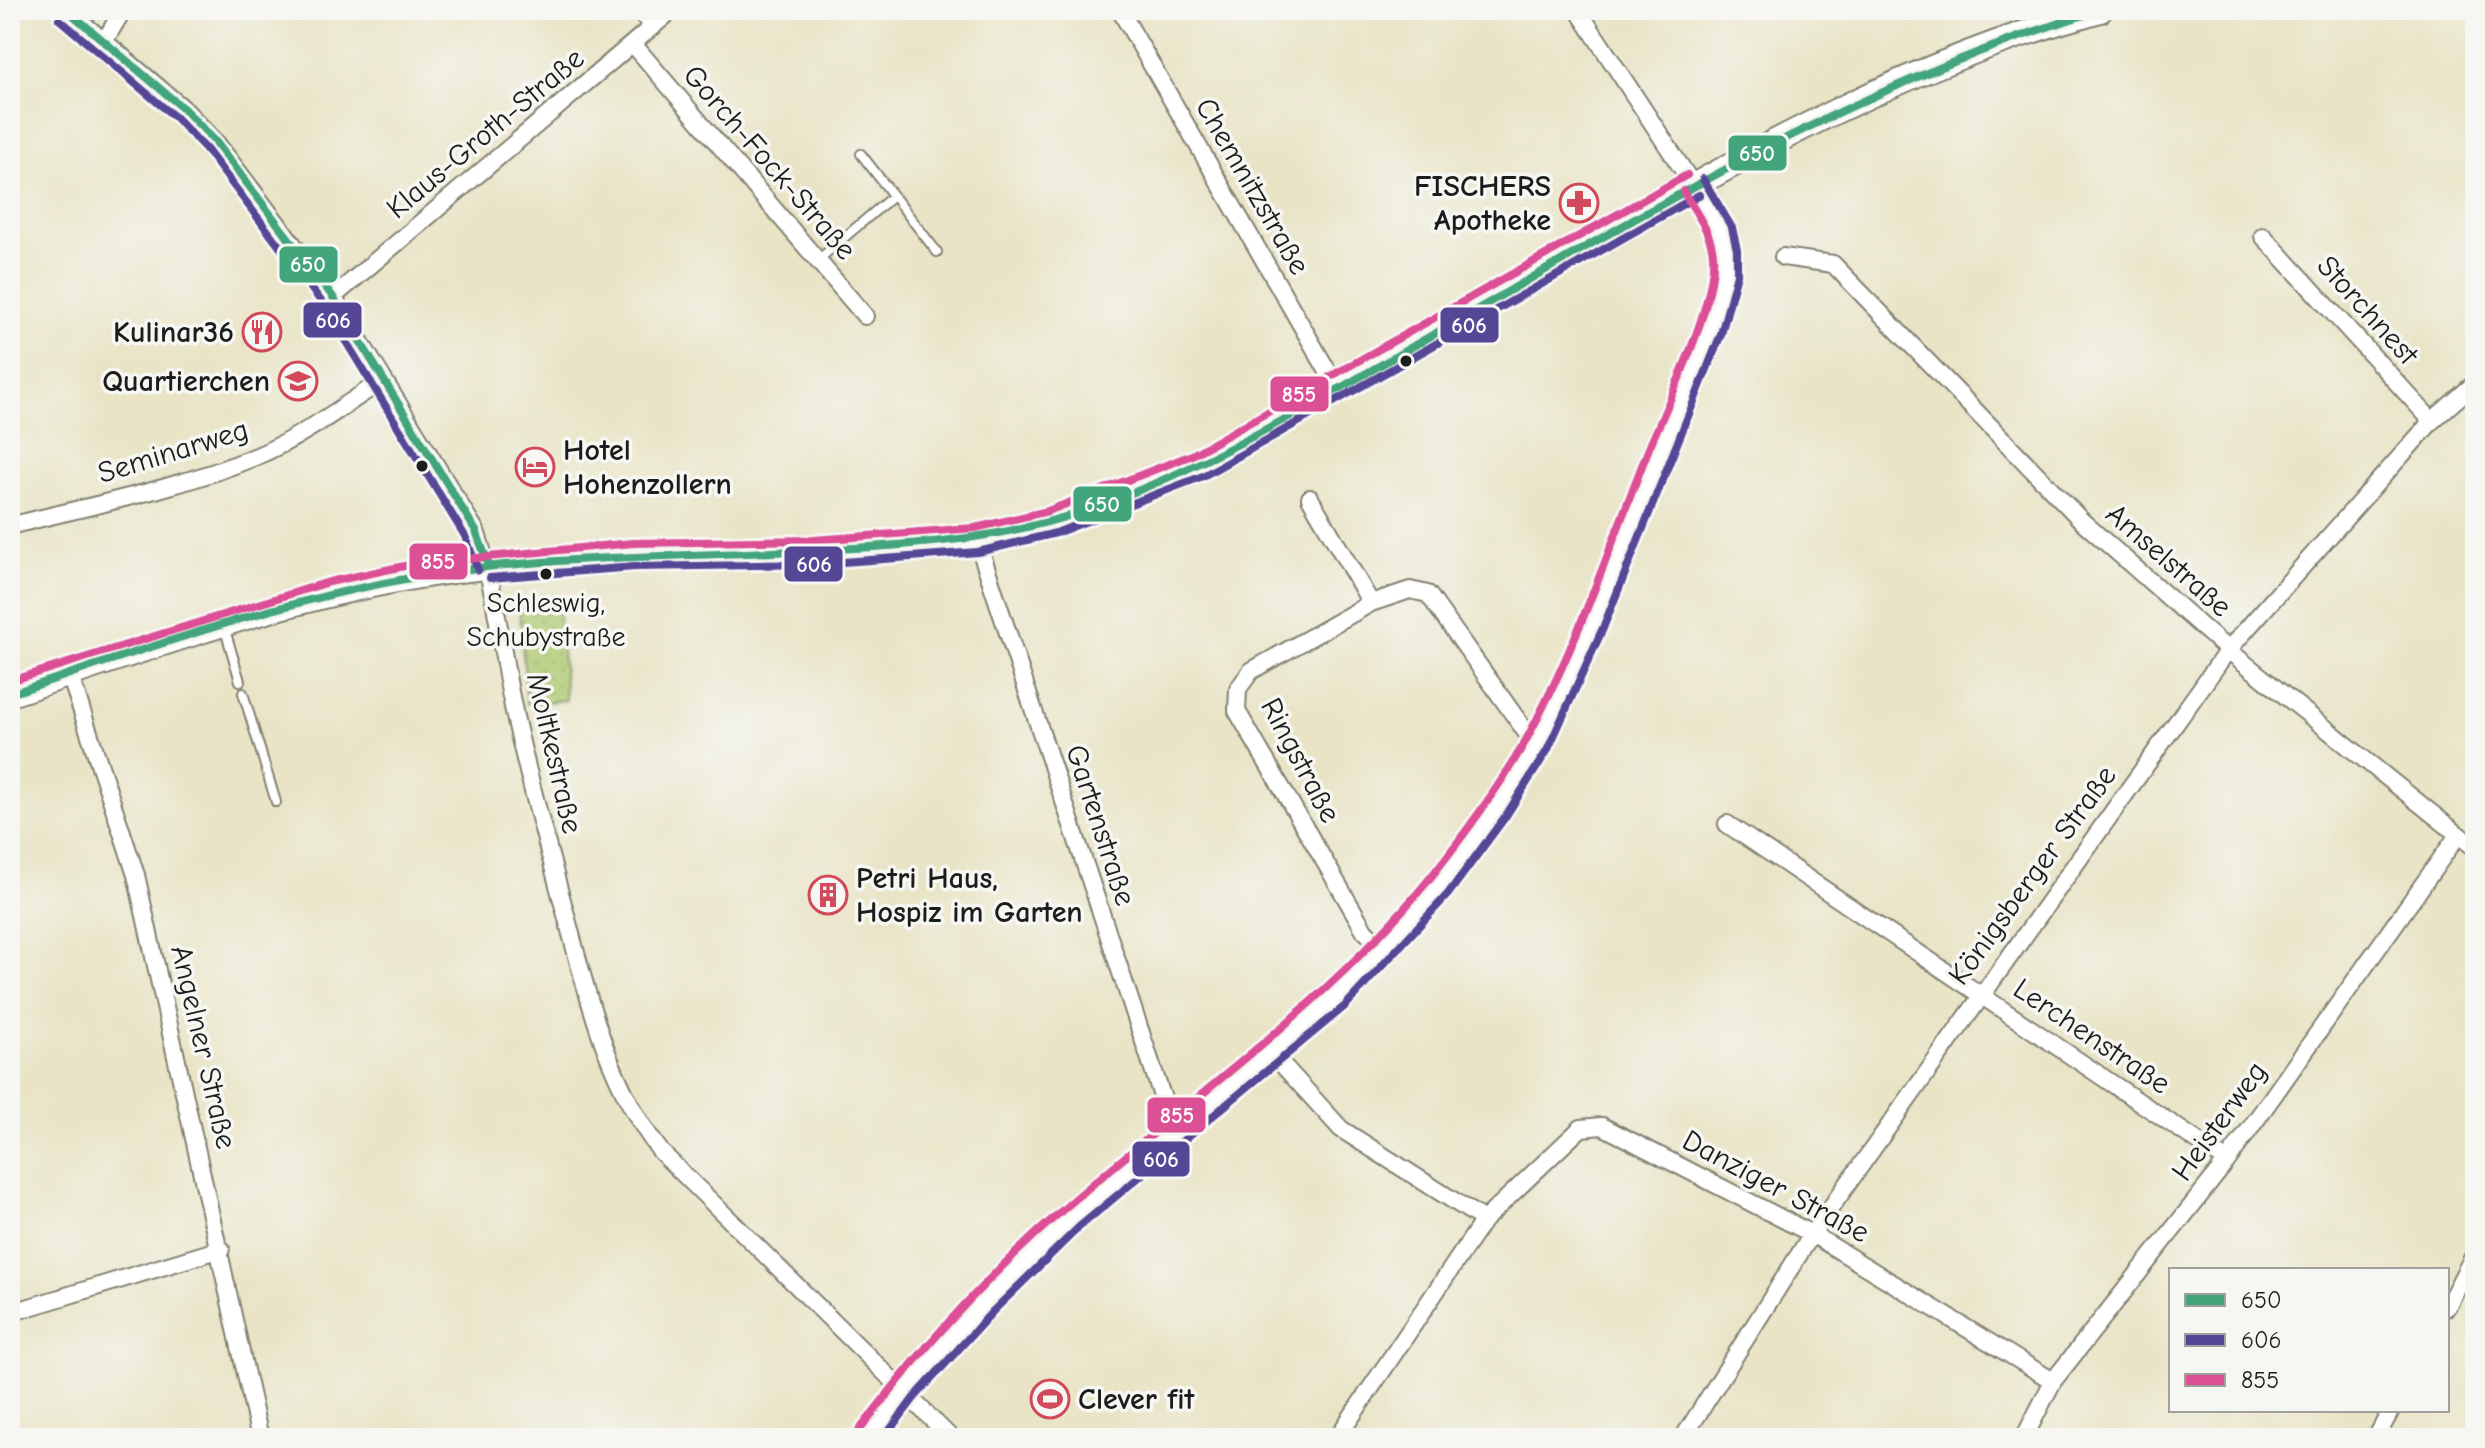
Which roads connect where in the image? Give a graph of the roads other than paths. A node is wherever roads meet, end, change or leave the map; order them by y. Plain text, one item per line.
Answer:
1 (67, 10) edge
2 (123, 10) edge
3 (639, 10) edge
4 (672, 10) edge
5 (1120, 10) edge
6 (1578, 10) edge
7 (2100, 10) edge
8 (653, 27) junction
9 (105, 40) junction
10 (633, 44) junction
11 (861, 154) dead end
12 (1693, 185) junction
13 (893, 196) junction
14 (2263, 236) dead end
15 (937, 252) dead end
16 (1783, 257) dead end
17 (818, 260) junction
18 (333, 297) junction
19 (865, 316) dead end
20 (383, 380) junction
21 (2475, 383) edge
22 (1338, 389) junction
23 (2432, 421) junction
24 (1310, 498) dead end
25 (10, 526) edge
26 (977, 540) junction
27 (489, 566) junction
28 (1371, 603) junction
29 (224, 625) junction
30 (2228, 650) junction
31 (70, 675) junction
32 (240, 681) dead end
33 (243, 693) dead end
34 (10, 694) edge
35 (1536, 746) junction
36 (276, 802) dead end
37 (1727, 824) dead end
38 (2458, 835) junction
39 (2475, 848) edge
40 (1384, 948) junction
41 (1980, 996) junction
42 (1270, 1051) junction
43 (1176, 1128) junction
44 (2227, 1161) junction
45 (1484, 1220) junction
46 (1812, 1234) junction
47 (221, 1249) junction
48 (2475, 1253) edge
49 (2449, 1303) edge
50 (10, 1313) edge
51 (2053, 1381) junction
52 (905, 1390) junction
53 (2390, 1412) edge
54 (260, 1438) edge
55 (869, 1438) edge
56 (951, 1438) edge
57 (1337, 1438) edge
58 (1683, 1438) edge
59 (2024, 1438) edge
60 (2376, 1438) edge

1 - 9 street, Moltkestraße
2 - 9 street
3 - 8 street
4 - 8 street, Klaus-Groth-Straße
5 - 22 street, Chemnitzstraße
6 - 12 street
7 - 12 street
8 - 10 street, Klaus-Groth-Straße
9 - 18 street, Moltkestraße
10 - 17 street, Gorch-Fock-Straße
10 - 18 street, Klaus-Groth-Straße
11 - 13 lane
12 - 22 street
12 - 35 street
13 - 15 lane
13 - 17 lane
14 - 23 street, Storchnest
16 - 30 street, Amselstraße
17 - 19 street, Gorch-Fock-Straße
18 - 20 street, Moltkestraße
20 - 25 street, Seminarweg
20 - 27 street, Moltkestraße
21 - 23 street, Königsberger Straße
22 - 26 street
23 - 30 street, Königsberger Straße
24 - 28 street
26 - 27 street
26 - 43 street, Gartenstraße
27 - 29 street
27 - 52 street, Moltkestraße
28 - 35 street, Ringstraße
28 - 40 street, Ringstraße
29 - 31 street
29 - 32 lane
30 - 38 street, Amselstraße
30 - 41 street, Königsberger Straße
31 - 34 street
31 - 47 street, Angelner Straße
33 - 36 lane
35 - 40 street
37 - 41 street, Lerchenstraße
38 - 39 street, Amselstraße
38 - 44 street, Heisterweg
40 - 42 street
41 - 44 street, Lerchenstraße
41 - 46 street, Königsberger Straße
42 - 43 street
42 - 45 street
43 - 52 street
44 - 51 street, Heisterweg
45 - 46 street, Danziger Straße
45 - 57 street, Danziger Straße
46 - 51 street, Danziger Straße
46 - 58 street, Königsberger Straße
47 - 50 street
47 - 54 street, Angelner Straße
48 - 49 street
51 - 59 street, Heisterweg
52 - 55 street
52 - 56 street, Moltkestraße
53 - 60 street

